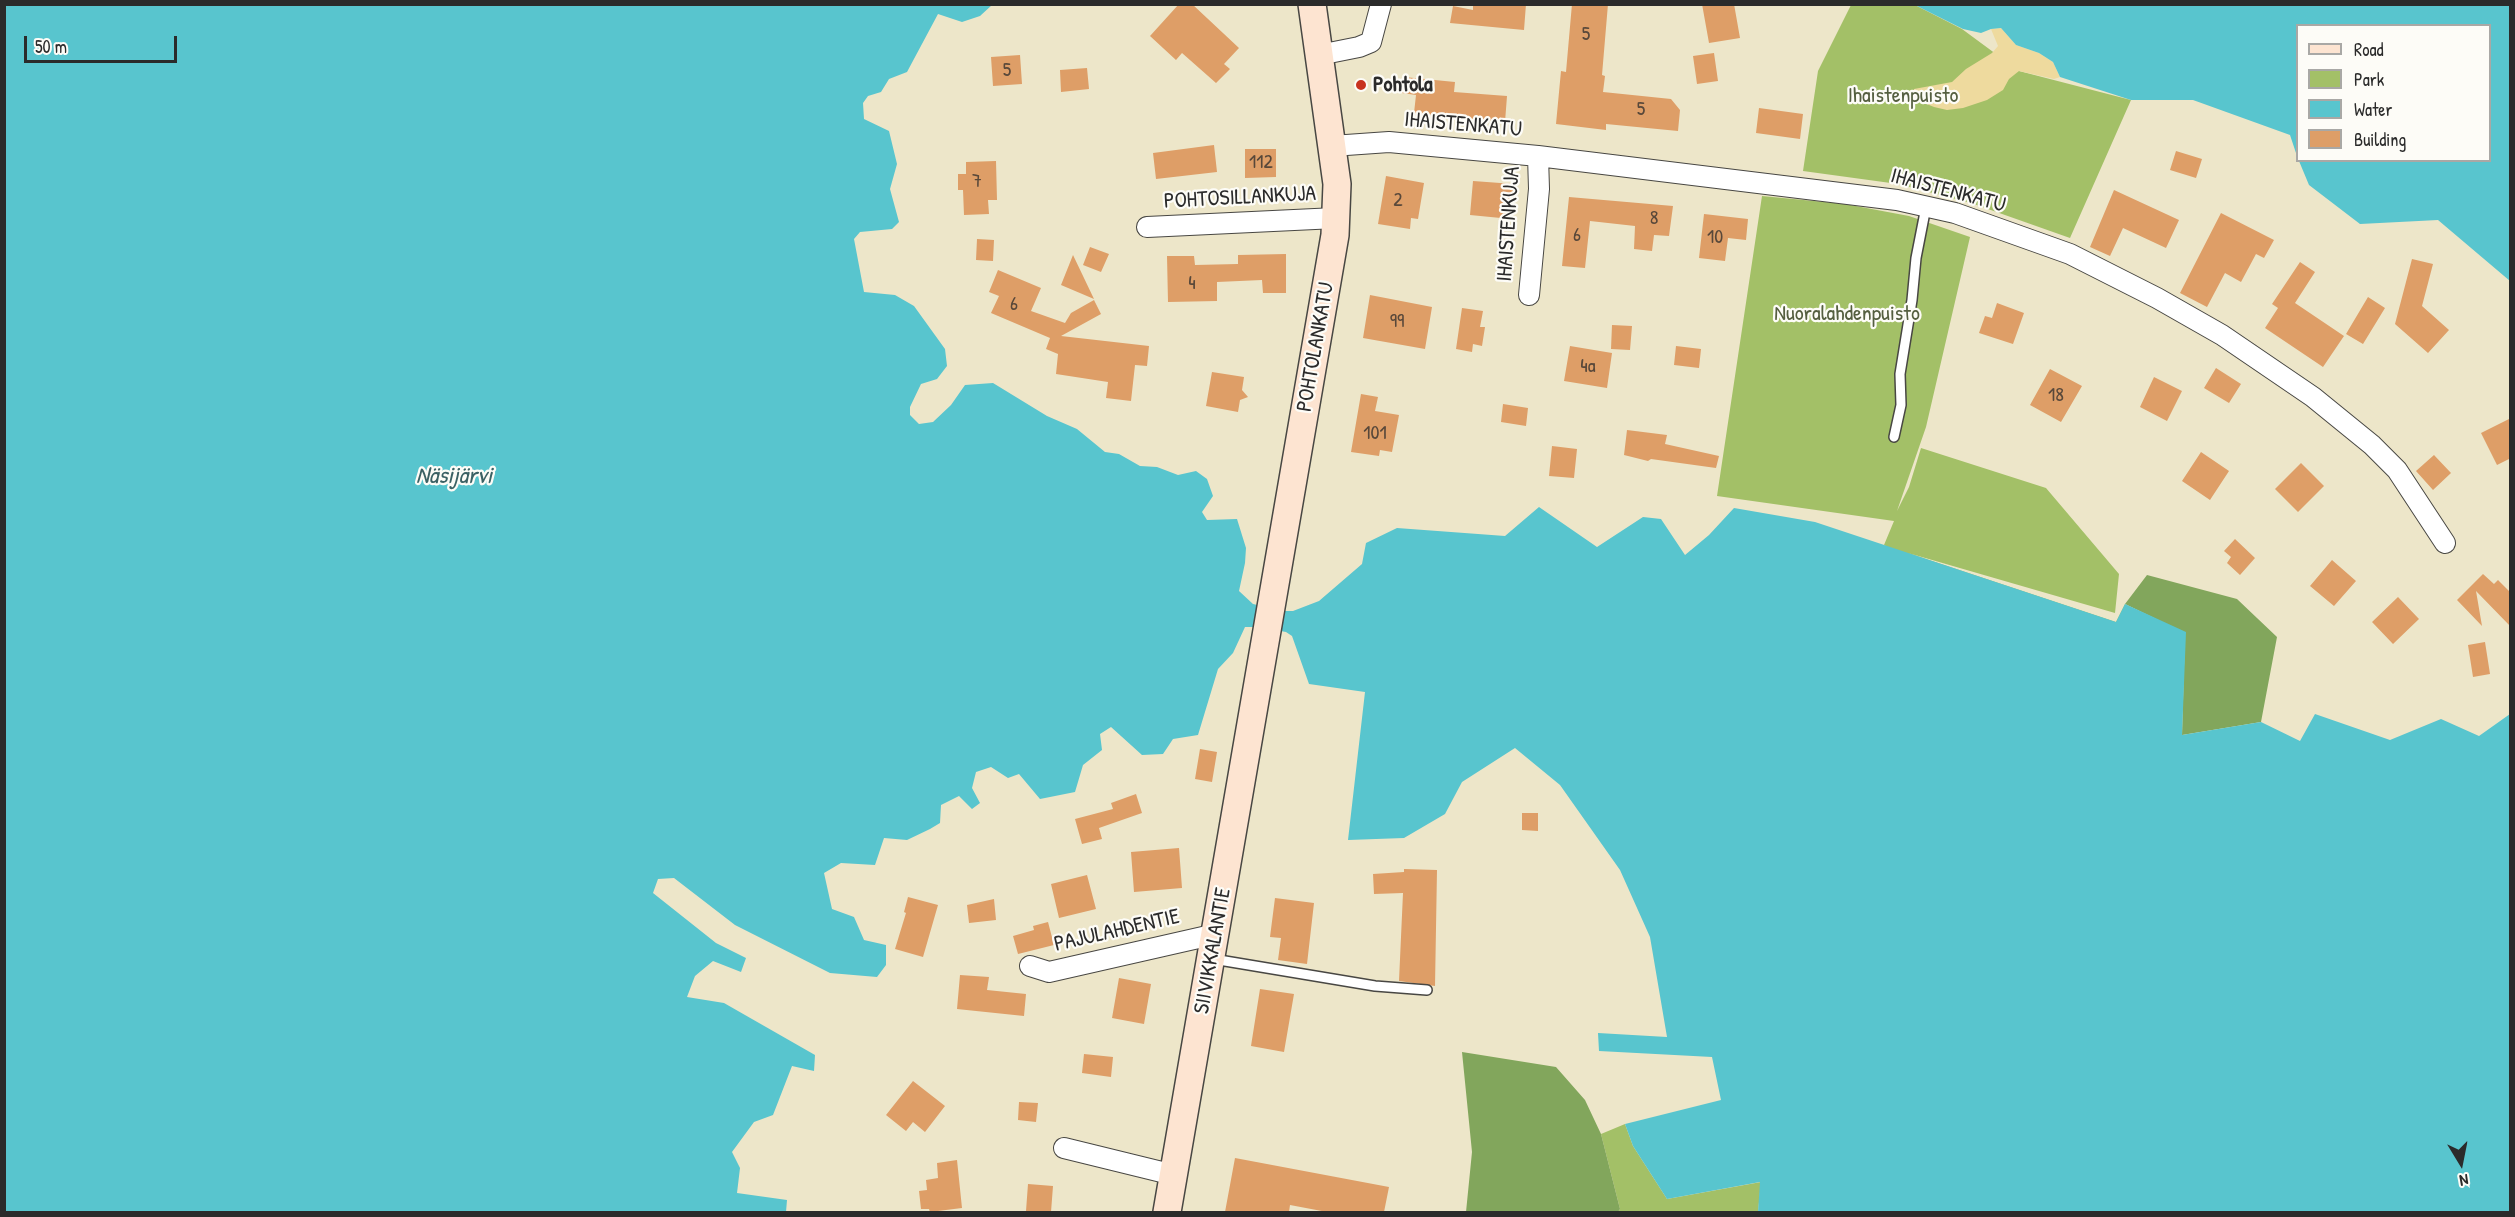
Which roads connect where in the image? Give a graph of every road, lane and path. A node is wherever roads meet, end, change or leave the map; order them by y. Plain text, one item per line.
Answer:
1 (1312, 4) edge
2 (1381, 4) edge
3 (1319, 55) junction
4 (1332, 146) junction
5 (1538, 156) junction
6 (1926, 207) junction
7 (1336, 218) junction
8 (1147, 227) dead end
9 (1529, 296) dead end
10 (1894, 437) dead end
11 (2445, 543) dead end
12 (1258, 688) joint
13 (1213, 946) junction
14 (1030, 966) dead end
15 (1426, 990) dead end
16 (1064, 1148) dead end
17 (1174, 1175) junction
18 (1167, 1212) edge

1 - 3 main road, POHTOLANKATU
2 - 3 street
3 - 4 main road, POHTOLANKATU
4 - 5 street, IHAISTENKATU
4 - 7 main road, POHTOLANKATU
5 - 6 street, IHAISTENKATU
5 - 9 street, IHAISTENKUJA
6 - 10 lane
6 - 11 street, IHAISTENKATU
7 - 8 street, POHTOSILLANKUJA
7 - 12 main road, POHTOLANKATU
12 - 13 main road, SIIVIKKALANTIE
13 - 14 street, PAJULAHDENTIE
13 - 15 lane
13 - 17 main road, SIIVIKKALANTIE
16 - 17 street
17 - 18 main road, SIIVIKKALANTIE

